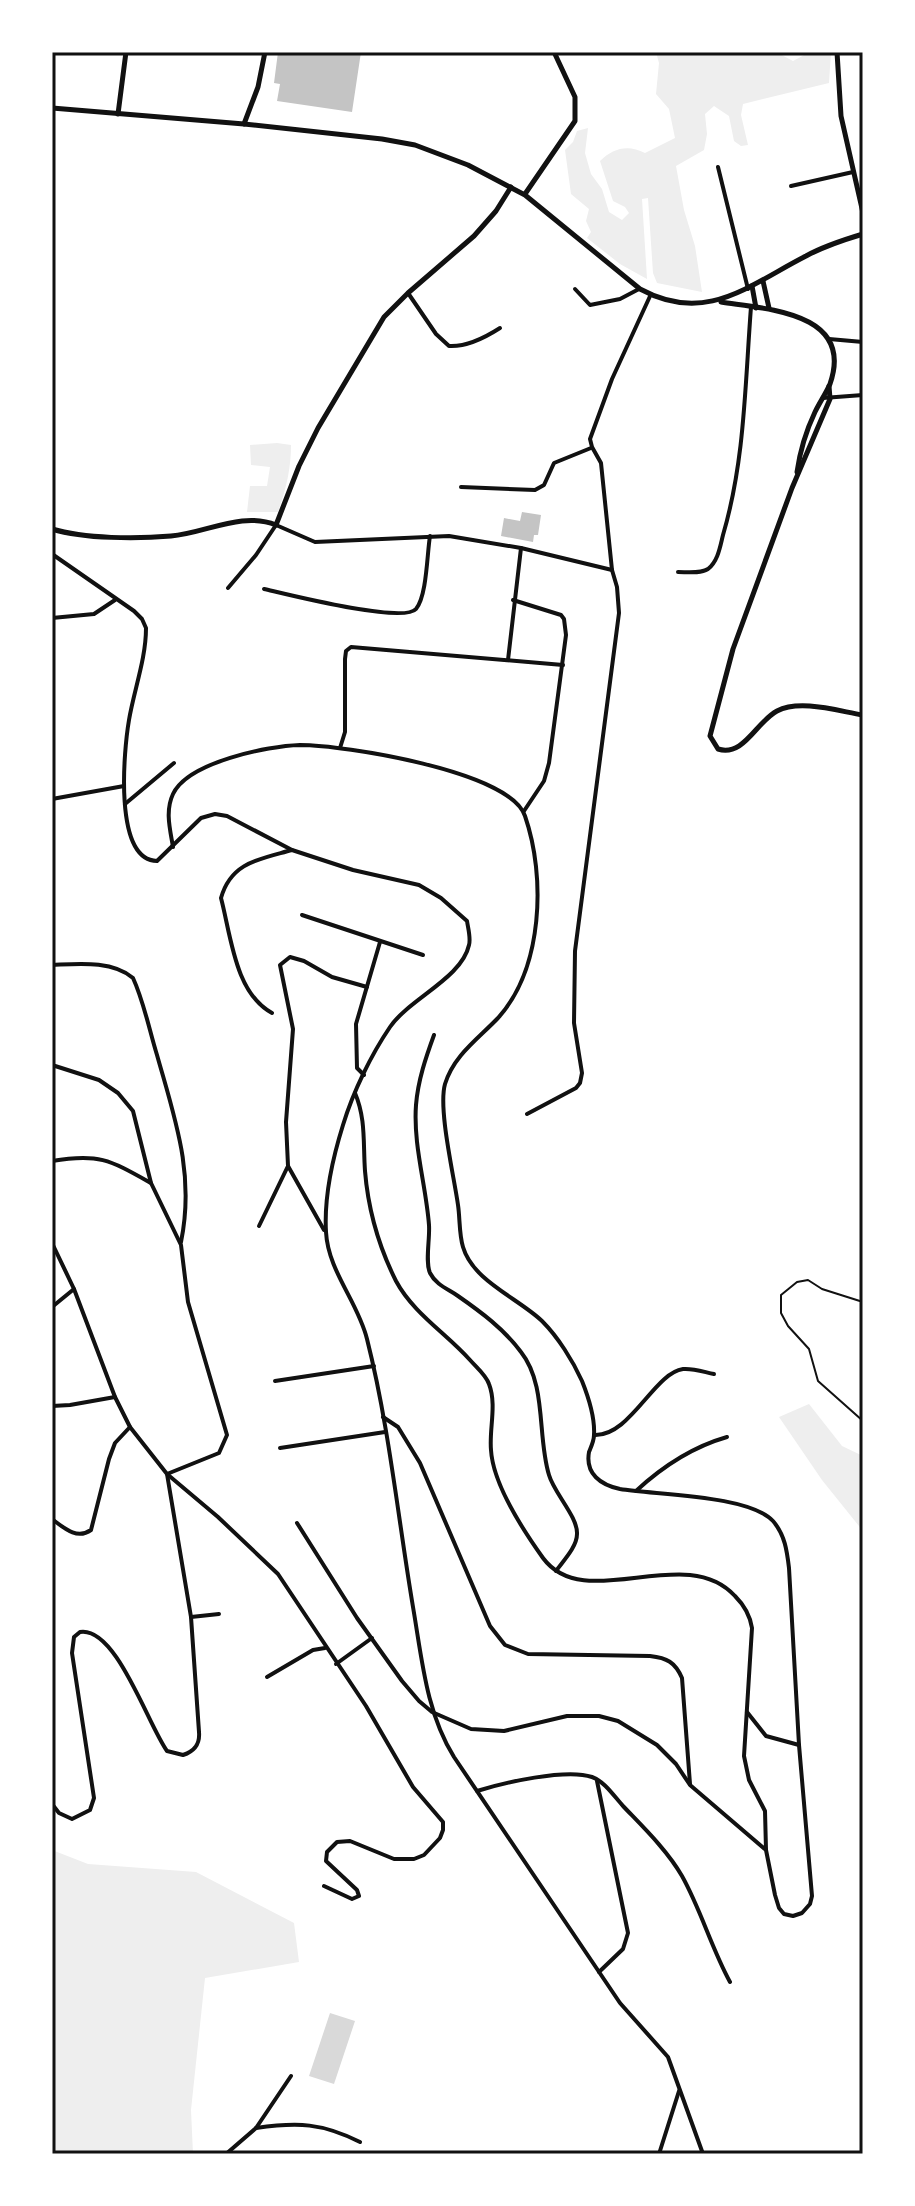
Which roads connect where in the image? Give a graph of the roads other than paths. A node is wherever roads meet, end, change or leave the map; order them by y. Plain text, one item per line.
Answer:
1 (126, 52) edge
2 (265, 52) edge
3 (554, 52) edge
4 (837, 52) edge
5 (52, 108) edge
6 (118, 114) junction
7 (244, 124) junction
8 (718, 167) dead end
9 (853, 172) junction
10 (791, 186) dead end
11 (511, 187) junction
12 (525, 195) junction
13 (863, 213) edge
14 (863, 234) edge
15 (763, 281) junction
16 (750, 288) junction
17 (575, 289) dead end
18 (640, 289) junction
19 (408, 293) junction
20 (651, 294) junction
21 (718, 301) junction
22 (754, 307) junction
23 (769, 309) junction
24 (500, 328) dead end
25 (829, 339) junction
26 (863, 342) edge
27 (863, 395) edge
28 (826, 398) junction
29 (592, 447) junction
30 (461, 487) dead end
31 (276, 525) junction
32 (52, 529) edge
33 (430, 536) junction
34 (521, 548) junction
35 (52, 554) edge
36 (612, 570) junction
37 (678, 572) dead end
38 (228, 588) dead end
39 (264, 589) dead end
40 (115, 600) junction
41 (513, 600) junction
42 (52, 618) edge
43 (508, 660) junction
44 (563, 665) junction
45 (863, 715) edge
46 (340, 748) junction
47 (174, 763) dead end
48 (125, 785) junction
49 (52, 799) edge
50 (125, 804) junction
51 (524, 811) junction
52 (173, 847) junction
53 (292, 850) junction
54 (302, 915) dead end
55 (380, 942) junction
56 (423, 955) dead end
57 (52, 965) edge
58 (367, 987) junction
59 (272, 1013) dead end
60 (434, 1035) dead end
61 (52, 1065) edge
62 (364, 1075) junction
63 (355, 1093) junction
64 (527, 1114) dead end
65 (52, 1161) edge
66 (288, 1166) junction
67 (151, 1183) junction
68 (259, 1226) dead end
69 (326, 1232) junction
70 (52, 1243) edge
71 (181, 1245) junction
72 (74, 1289) junction
73 (863, 1302) edge
74 (52, 1307) edge
75 (374, 1366) junction
76 (714, 1374) dead end
77 (275, 1381) dead end
78 (115, 1397) junction
79 (52, 1406) edge
80 (383, 1417) junction
81 (863, 1421) edge
82 (130, 1427) junction
83 (385, 1432) junction
84 (594, 1435) junction
85 (727, 1437) dead end
86 (280, 1448) dead end
87 (167, 1474) junction
88 (636, 1491) junction
89 (52, 1519) edge
90 (297, 1523) dead end
91 (556, 1571) junction
92 (219, 1614) dead end
93 (191, 1617) junction
94 (372, 1638) junction
95 (325, 1648) junction
96 (336, 1664) junction
97 (267, 1677) dead end
98 (746, 1710) junction
99 (432, 1712) junction
100 (799, 1745) junction
101 (596, 1779) junction
102 (690, 1785) junction
103 (477, 1791) junction
104 (52, 1804) edge
105 (766, 1850) junction
106 (324, 1886) dead end
107 (599, 1972) junction
108 (730, 1982) dead end
109 (291, 2076) dead end
110 (680, 2089) junction
111 (256, 2128) junction
112 (360, 2142) dead end
113 (226, 2154) edge
114 (659, 2154) edge
115 (703, 2154) edge

1 - 6 street
2 - 7 street
3 - 12 street
4 - 9 street
5 - 6 street
6 - 7 street
7 - 11 street
8 - 16 street
9 - 10 street
9 - 13 street
11 - 12 street
11 - 19 street
12 - 18 street
14 - 15 street
15 - 16 street
15 - 23 street
16 - 21 street
16 - 22 street
17 - 18 street
18 - 20 street
19 - 24 street
19 - 31 street
20 - 21 street
20 - 29 street
21 - 22 street
22 - 23 street
22 - 37 street
23 - 25 street
25 - 26 street
25 - 28 street
27 - 28 street
28 - 45 street
29 - 30 street
29 - 36 street
31 - 32 street
31 - 33 street
31 - 38 street
33 - 34 street
33 - 39 street
34 - 36 street
34 - 41 street
35 - 40 street
36 - 64 street
40 - 42 street
40 - 48 street
41 - 43 street
41 - 44 street
43 - 44 street
43 - 46 street
44 - 51 street
46 - 51 street
46 - 52 street
47 - 50 street
48 - 49 street
48 - 50 street
50 - 52 street
51 - 84 street
52 - 53 street
53 - 59 street
53 - 62 street
54 - 55 street
55 - 56 street
55 - 58 street
57 - 71 street
58 - 62 street
58 - 66 street
60 - 91 street
61 - 67 street
62 - 63 street
63 - 69 street
63 - 91 street
65 - 67 street
66 - 68 street
66 - 69 street
67 - 71 street
69 - 75 street
70 - 72 street
71 - 87 street
72 - 74 street
72 - 78 street
73 - 81 lane
75 - 77 street
75 - 80 street
76 - 84 street
78 - 79 street
78 - 82 street
80 - 83 street
80 - 102 street
82 - 87 street
82 - 89 street
83 - 86 street
83 - 99 street
84 - 88 street
85 - 88 street
87 - 93 street
87 - 95 street
88 - 100 street
90 - 94 street
91 - 98 street
92 - 93 street
93 - 104 street
94 - 96 street
94 - 99 street
95 - 96 street
95 - 97 street
96 - 106 street
98 - 100 street
98 - 105 street
99 - 102 street
99 - 103 street
100 - 105 street
101 - 103 street
101 - 107 street
101 - 108 street
102 - 105 street
103 - 107 street
107 - 110 street
109 - 111 street
110 - 114 street
110 - 115 street
111 - 112 street
111 - 113 street

